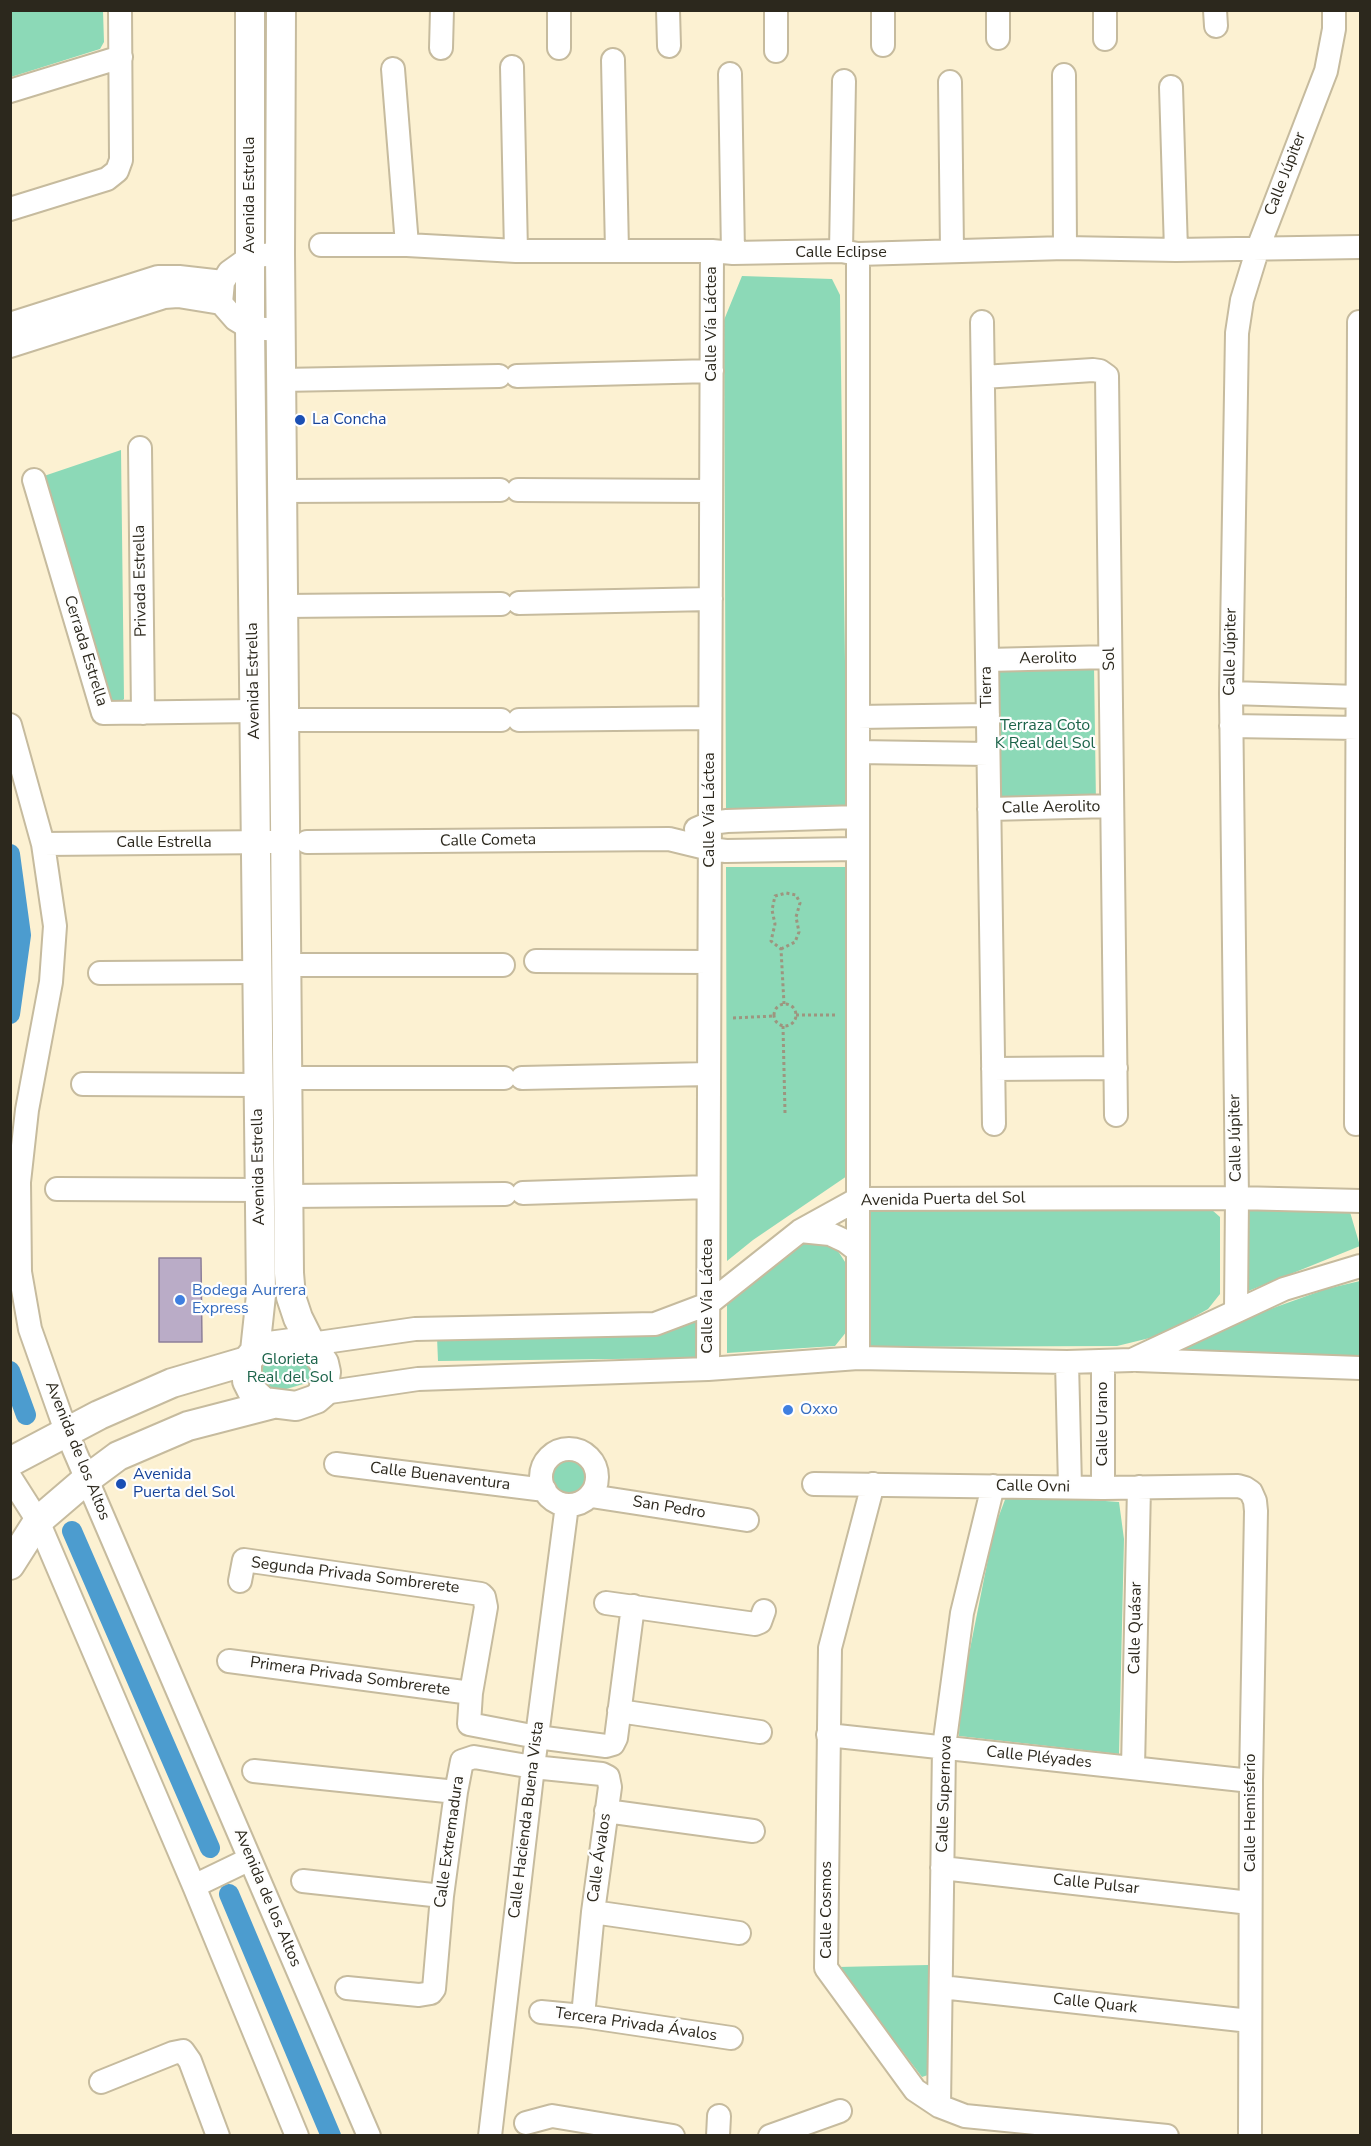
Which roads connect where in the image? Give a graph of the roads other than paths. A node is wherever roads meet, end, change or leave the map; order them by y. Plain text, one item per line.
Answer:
1 (120, 10) edge
2 (250, 10) edge
3 (281, 10) edge
4 (442, 10) edge
5 (560, 10) edge
6 (668, 10) edge
7 (776, 10) edge
8 (883, 10) edge
9 (998, 10) edge
10 (1105, 10) edge
11 (1334, 10) edge
12 (998, 38) dead end
13 (1105, 39) dead end
14 (884, 45) dead end
15 (669, 46) dead end
16 (441, 48) dead end
17 (559, 48) dead end
18 (776, 51) dead end
19 (121, 57) junction
20 (613, 60) dead end
21 (512, 67) dead end
22 (393, 69) dead end
23 (730, 74) dead end
24 (1064, 75) dead end
25 (844, 81) dead end
26 (950, 82) dead end
27 (1171, 87) dead end
28 (10, 91) edge
29 (10, 209) edge
30 (321, 245) dead end
31 (407, 245) junction
32 (1360, 247) edge
33 (1065, 248) junction
34 (1258, 248) junction
35 (1176, 250) junction
36 (516, 251) junction
37 (617, 251) junction
38 (952, 251) junction
39 (723, 252) junction
40 (280, 253) junction
41 (850, 253) junction
42 (250, 257) junction
43 (222, 293) junction
44 (1359, 321) dead end
45 (982, 322) dead end
46 (10, 324) edge
47 (45, 324) junction
48 (250, 328) junction
49 (281, 330) junction
50 (10, 346) edge
51 (1360, 365) edge
52 (712, 371) junction
53 (982, 376) junction
54 (281, 380) junction
55 (140, 448) dead end
56 (34, 480) dead end
57 (282, 490) junction
58 (711, 492) junction
59 (711, 599) junction
60 (284, 606) junction
61 (1359, 640) edge
62 (1110, 657) junction
63 (987, 660) junction
64 (1231, 693) junction
65 (1358, 697) junction
66 (255, 711) junction
67 (143, 713) junction
68 (988, 716) junction
69 (858, 717) junction
70 (710, 718) junction
71 (284, 720) junction
72 (10, 725) edge
73 (1231, 726) junction
74 (1358, 728) junction
75 (858, 752) junction
76 (988, 753) junction
77 (1359, 793) edge
78 (1112, 806) junction
79 (989, 809) junction
80 (858, 817) junction
81 (710, 824) junction
82 (669, 839) junction
83 (296, 842) junction
84 (255, 843) junction
85 (43, 844) junction
86 (710, 849) junction
87 (858, 849) junction
88 (536, 962) dead end
89 (709, 962) junction
90 (287, 965) junction
91 (503, 965) dead end
92 (256, 972) junction
93 (100, 973) dead end
94 (1116, 1068) junction
95 (993, 1069) junction
96 (1359, 1073) edge
97 (709, 1074) junction
98 (287, 1078) junction
99 (83, 1084) dead end
100 (258, 1085) junction
101 (1116, 1115) dead end
102 (994, 1124) dead end
103 (1356, 1124) dead end
104 (708, 1187) junction
105 (57, 1189) dead end
106 (259, 1190) junction
107 (289, 1196) junction
108 (1237, 1198) junction
109 (858, 1199) junction
110 (1359, 1202) edge
111 (800, 1231) junction
112 (858, 1251) junction
113 (1360, 1266) edge
114 (708, 1304) junction
115 (1236, 1310) junction
116 (311, 1344) junction
117 (251, 1356) junction
118 (858, 1358) junction
119 (1132, 1360) junction
120 (1103, 1361) junction
121 (1066, 1362) junction
122 (1360, 1368) edge
123 (708, 1369) junction
124 (323, 1393) junction
125 (273, 1404) junction
126 (66, 1431) junction
127 (10, 1462) edge
128 (336, 1464) dead end
129 (10, 1477) edge
130 (87, 1479) junction
131 (814, 1484) dead end
132 (873, 1484) junction
133 (993, 1486) junction
134 (1070, 1487) junction
135 (1139, 1487) junction
136 (1103, 1488) junction
137 (544, 1490) junction
138 (1251, 1492) joint
139 (591, 1496) junction
140 (567, 1505) junction
141 (747, 1520) dead end
142 (38, 1521) junction
143 (10, 1565) edge
144 (240, 1581) dead end
145 (606, 1603) dead end
146 (633, 1606) junction
147 (764, 1611) dead end
148 (229, 1661) dead end
149 (471, 1693) junction
150 (619, 1711) junction
151 (760, 1732) dead end
152 (828, 1735) junction
153 (537, 1737) junction
154 (944, 1747) junction
155 (532, 1767) junction
156 (1133, 1768) junction
157 (254, 1771) dead end
158 (1251, 1781) junction
159 (456, 1792) junction
160 (606, 1811) junction
161 (753, 1831) dead end
162 (250, 1859) junction
163 (942, 1868) junction
164 (303, 1881) dead end
165 (194, 1886) junction
166 (442, 1896) junction
167 (1250, 1903) junction
168 (593, 1912) junction
169 (739, 1933) dead end
170 (941, 1987) junction
171 (347, 1988) dead end
172 (541, 2012) dead end
173 (583, 2016) junction
174 (1250, 2021) junction
175 (731, 2038) dead end
176 (101, 2082) dead end
177 (939, 2106) junction
178 (840, 2111) dead end
179 (526, 2123) dead end
180 (596, 2130) edge
181 (218, 2136) edge
182 (297, 2136) edge
183 (369, 2136) edge
184 (490, 2136) edge
185 (673, 2136) edge
186 (770, 2136) edge
187 (1167, 2136) edge
188 (1250, 2136) edge

1 - 19 street
2 - 42 main road, Avenida Estrella
3 - 40 main road, Avenida Estrella
4 - 16 street
5 - 17 street
6 - 15 street
7 - 18 street
8 - 14 street
9 - 12 street
10 - 13 street
11 - 34 street, Calle Júpiter
19 - 28 street
19 - 29 street
20 - 37 street
21 - 36 street
22 - 31 street
23 - 39 street, Calle Vía Láctea
24 - 33 street
25 - 41 street
26 - 38 street
27 - 35 street
30 - 31 street, Calle Eclipse
31 - 36 street, Calle Eclipse
32 - 34 street, Calle Eclipse
33 - 35 street, Calle Eclipse
33 - 38 street, Calle Eclipse
34 - 35 street, Calle Eclipse
34 - 64 street, Calle Júpiter
36 - 37 street, Calle Eclipse
37 - 39 street, Calle Eclipse
38 - 41 street, Calle Eclipse
39 - 41 street, Calle Eclipse
39 - 52 street, Calle Vía Láctea
40 - 42 street
40 - 49 main road, Avenida Estrella
41 - 69 street
42 - 43 street
42 - 48 main road, Avenida Estrella
43 - 47 street
43 - 48 street
44 - 51 street
45 - 53 street, Tierra
46 - 47 street
47 - 50 street
48 - 49 street
48 - 66 main road, Avenida Estrella
49 - 54 main road, Avenida Estrella
51 - 61 street
52 - 54 street
52 - 58 street, Calle Vía Láctea
53 - 62 street, Sol
53 - 63 street, Tierra
54 - 57 main road, Avenida Estrella
55 - 67 street, Privada Estrella
56 - 67 street, Cerrada Estrella
57 - 58 street
57 - 60 main road, Avenida Estrella
58 - 59 street, Calle Vía Láctea
59 - 60 street
59 - 70 street, Calle Vía Láctea
60 - 71 main road, Avenida Estrella
61 - 65 street
62 - 63 street, Aerolito
62 - 78 street, Sol
63 - 68 street, Tierra
64 - 65 street
64 - 73 street, Calle Júpiter
65 - 74 street
66 - 67 street, Cerrada Estrella
66 - 84 main road, Avenida Estrella
68 - 69 street
68 - 76 street, Tierra
69 - 75 street
70 - 71 street
70 - 81 street, Calle Vía Láctea
71 - 83 main road, Avenida Estrella
72 - 85 street, Avenida de los Altos
73 - 74 street
73 - 108 street, Calle Júpiter
74 - 77 street
75 - 76 street
75 - 80 street
76 - 79 street, Tierra
77 - 96 street
78 - 79 street, Calle Aerolito
78 - 94 street, Sol
79 - 95 street, Tierra
80 - 81 street, Calle Cometa
80 - 87 street
81 - 82 street, Calle Cometa
81 - 86 street, Calle Vía Láctea
82 - 83 street, Calle Cometa
82 - 86 street, Calle Cometa
83 - 84 street, Calle Estrella
83 - 90 main road, Avenida Estrella
84 - 85 street, Calle Estrella
84 - 92 main road, Avenida Estrella
85 - 126 street, Avenida de los Altos
86 - 87 street, Calle Cometa
86 - 89 street, Calle Vía Láctea
87 - 109 street
88 - 89 street
89 - 97 street, Calle Vía Láctea
90 - 91 street
90 - 98 main road, Avenida Estrella
92 - 93 street
92 - 100 main road, Avenida Estrella
94 - 95 street
94 - 101 street, Sol
95 - 102 street, Tierra
96 - 103 street
97 - 98 street
97 - 104 street, Calle Vía Láctea
98 - 107 main road, Avenida Estrella
99 - 100 street
100 - 106 main road, Avenida Estrella
104 - 107 street
104 - 114 street, Calle Vía Láctea
105 - 106 street
106 - 117 main road, Avenida Estrella
107 - 116 main road, Avenida Estrella
108 - 109 street, Avenida Puerta del Sol
108 - 110 street, Avenida Puerta del Sol
108 - 115 street, Calle Júpiter
109 - 111 street, Avenida Puerta del Sol
109 - 112 street
111 - 112 street
111 - 114 street, Avenida Puerta del Sol
112 - 118 street
113 - 115 street
114 - 116 street, Avenida Puerta del Sol
114 - 123 street, Calle Vía Láctea
115 - 119 street
116 - 117 main road
116 - 124 main road
117 - 125 main road
117 - 126 main road
118 - 121 street
118 - 123 street
119 - 120 street
119 - 122 street
120 - 121 street
120 - 136 street, Calle Urano
121 - 134 street, Calle Urano
123 - 124 street
124 - 125 main road
125 - 130 main road
126 - 127 main road
126 - 130 street, Avenida de los Altos
128 - 137 street, Calle Buenaventura
129 - 142 street
130 - 142 main road
130 - 162 street, Avenida de los Altos
131 - 132 street, Calle Ovni
132 - 133 street, Calle Ovni
132 - 152 street, Calle Cosmos
133 - 134 street, Calle Ovni
133 - 154 street, Calle Supernova
134 - 136 street, Calle Ovni
135 - 136 street, Calle Ovni
135 - 138 street, Calle Ovni
135 - 156 street, Calle Quásar
137 - 139 street
137 - 140 street
138 - 158 street, Calle Hemisferio
139 - 140 street
139 - 141 street, San Pedro
140 - 153 street, Calle Hacienda Buena Vista
142 - 143 main road
142 - 165 street
144 - 149 street, Segunda Privada Sombrerete
145 - 146 street
146 - 147 street
146 - 150 street
148 - 149 street, Primera Privada Sombrerete
149 - 153 street
150 - 151 street
150 - 153 street
152 - 154 street, Calle Pléyades
152 - 177 street, Calle Cosmos
153 - 155 street, Calle Hacienda Buena Vista
154 - 156 street, Calle Pléyades
154 - 163 street, Calle Supernova
155 - 159 street, Calle Extremadura
155 - 160 street, Calle Ávalos
155 - 184 street, Calle Hacienda Buena Vista
156 - 158 street, Calle Pléyades
157 - 159 street
158 - 167 street, Calle Hemisferio
159 - 166 street, Calle Extremadura
160 - 161 street
160 - 168 street, Calle Ávalos
162 - 165 street
162 - 183 street, Avenida de los Altos
163 - 167 street, Calle Pulsar
163 - 170 street, Calle Supernova
164 - 166 street
165 - 182 street
166 - 171 street, Calle Extremadura
167 - 174 street, Calle Hemisferio
168 - 169 street
168 - 173 street, Calle Ávalos
170 - 174 street, Calle Quark
170 - 177 street, Calle Supernova
172 - 173 street, Tercera Privada Ávalos
173 - 175 street, Tercera Privada Ávalos
174 - 188 street, Calle Hemisferio
176 - 181 street
177 - 187 street, Calle Cosmos
178 - 186 street
179 - 180 street
180 - 185 street

